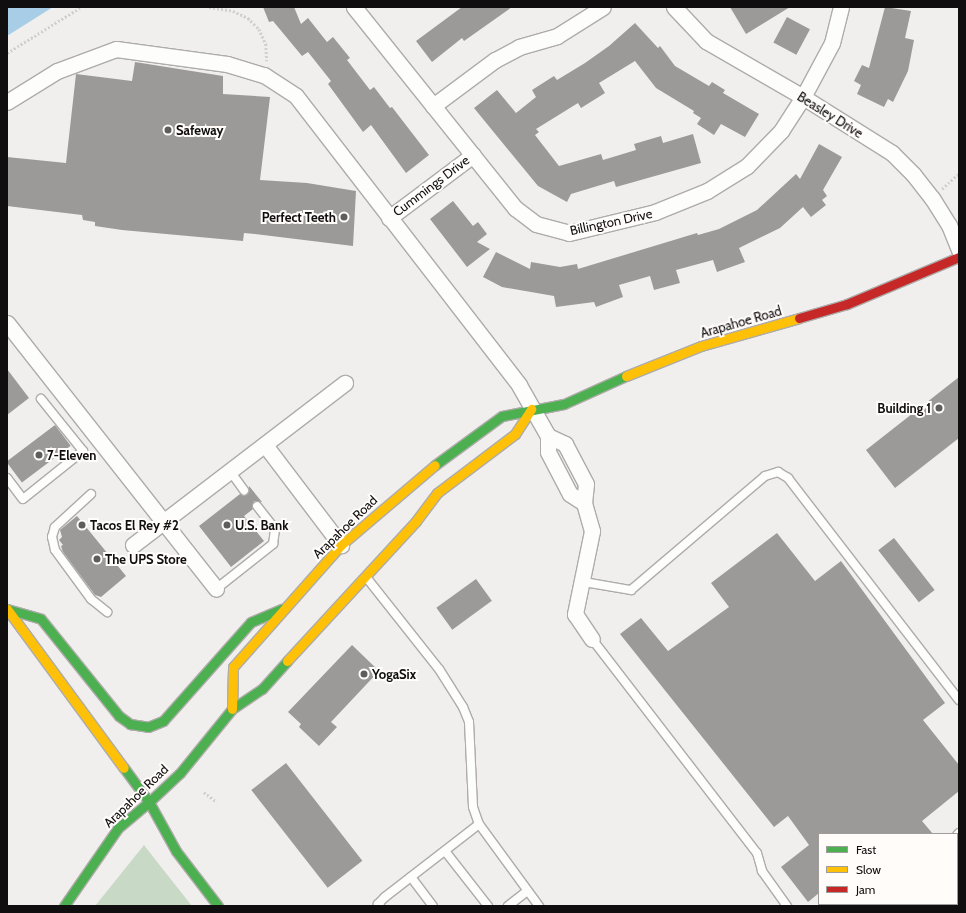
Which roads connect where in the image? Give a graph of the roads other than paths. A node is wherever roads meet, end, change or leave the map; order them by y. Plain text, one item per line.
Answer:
1 (354, 7) edge
2 (603, 7) edge
3 (674, 7) edge
4 (841, 7) edge
5 (803, 97) junction
6 (7, 102) edge
7 (433, 106) junction
8 (473, 155) junction
9 (389, 218) junction
10 (959, 250) edge
11 (959, 257) edge
12 (7, 323) edge
13 (345, 383) dead end
14 (41, 399) dead end
15 (530, 409) junction
16 (265, 445) junction
17 (230, 472) junction
18 (7, 478) edge
19 (244, 490) dead end
20 (91, 494) dead end
21 (257, 506) dead end
22 (163, 522) junction
23 (133, 545) dead end
24 (341, 545) junction
25 (365, 576) junction
26 (584, 582) junction
27 (216, 589) joint
28 (7, 609) edge
29 (282, 609) junction
30 (107, 612) dead end
31 (592, 639) joint
32 (959, 700) edge
33 (232, 709) junction
34 (149, 802) junction
35 (480, 824) junction
36 (445, 851) junction
37 (411, 877) junction
38 (527, 891) junction
39 (378, 905) edge
40 (64, 906) edge
41 (218, 906) edge
42 (433, 906) edge
43 (488, 906) edge
44 (508, 906) edge
45 (539, 906) edge
46 (787, 906) edge

1 - 7 street, Billington Drive
2 - 7 street
3 - 5 street, Beasley Drive
4 - 5 street, Billington Drive
5 - 8 street, Billington Drive
5 - 10 street, Beasley Drive
6 - 9 street
7 - 8 street, Billington Drive
8 - 9 street, Cummings Drive
9 - 15 street
11 - 15 main road, Arapahoe Road
12 - 22 street
13 - 16 street
14 - 18 lane
15 - 24 main road, Arapahoe Road
15 - 25 main road, Arapahoe Road
15 - 26 street
16 - 17 street
16 - 24 street
17 - 19 lane
17 - 22 street
20 - 30 lane
21 - 27 lane
22 - 23 street
22 - 27 street
24 - 29 main road, Arapahoe Road
25 - 33 main road, Arapahoe Road
25 - 35 lane
26 - 31 street
26 - 32 lane
28 - 29 main road
28 - 34 main road
29 - 33 main road, Arapahoe Road
31 - 46 lane
33 - 34 main road, Arapahoe Road
34 - 40 main road, Arapahoe Road
34 - 41 main road
35 - 36 lane
35 - 38 lane
36 - 37 lane
36 - 43 lane
37 - 39 lane
37 - 42 lane
38 - 44 lane
38 - 45 lane

